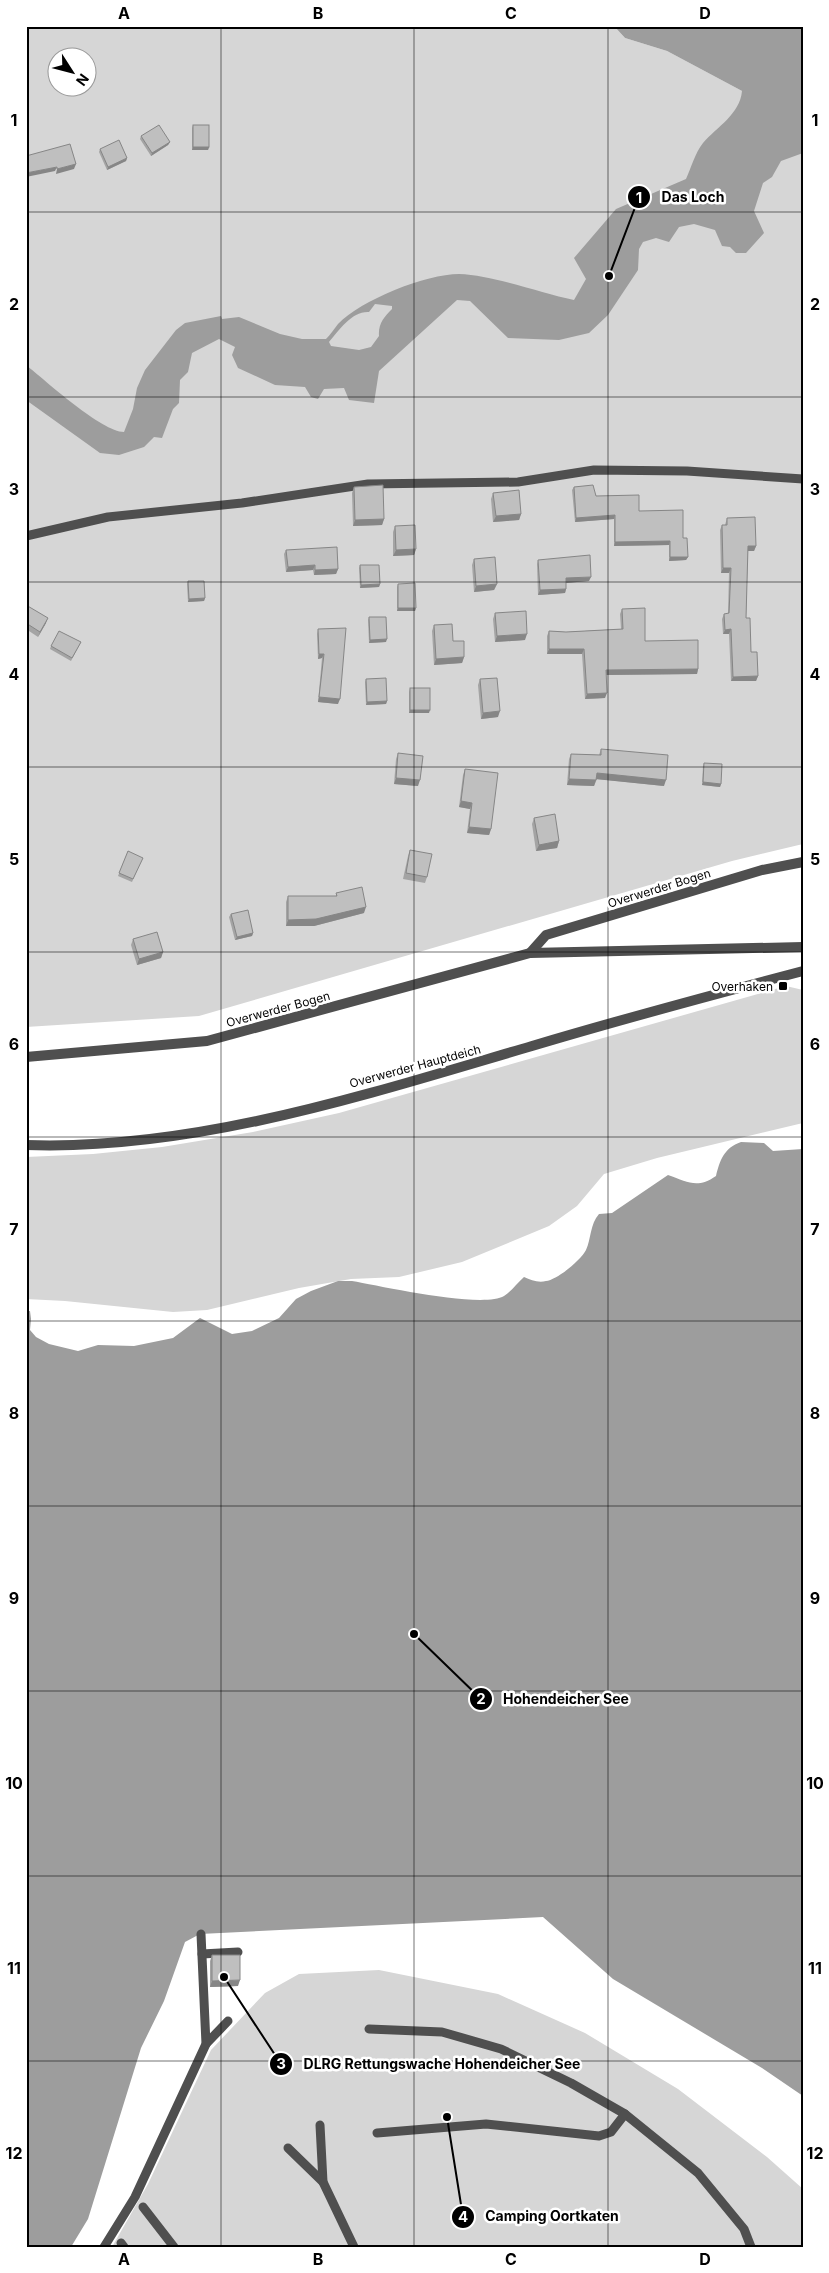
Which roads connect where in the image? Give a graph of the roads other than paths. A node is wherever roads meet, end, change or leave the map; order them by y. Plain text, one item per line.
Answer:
1 (803, 479) edge
2 (26, 536) edge
3 (803, 862) edge
4 (803, 948) edge
5 (530, 953) junction
6 (803, 971) edge
7 (26, 1057) edge
8 (26, 1145) edge
9 (201, 1934) dead end
10 (238, 1952) dead end
11 (202, 1954) junction
12 (228, 2021) dead end
13 (369, 2029) dead end
14 (206, 2044) junction
15 (625, 2114) junction
16 (320, 2125) dead end
17 (377, 2133) dead end
18 (288, 2148) dead end
19 (323, 2182) junction
20 (143, 2207) dead end
21 (104, 2247) edge
22 (174, 2247) edge
23 (354, 2247) edge
24 (751, 2247) edge

1 - 2 lane
3 - 5 street, Overwerder Bogen
4 - 5 street, Overwerder Bogen
5 - 7 street, Overwerder Bogen
6 - 8 street, Overwerder Hauptdeich
9 - 11 lane
10 - 11 lane
11 - 14 lane
12 - 14 lane
13 - 15 lane
14 - 21 lane
15 - 17 lane
15 - 24 lane
16 - 19 lane
18 - 19 lane
19 - 23 lane
20 - 22 lane

